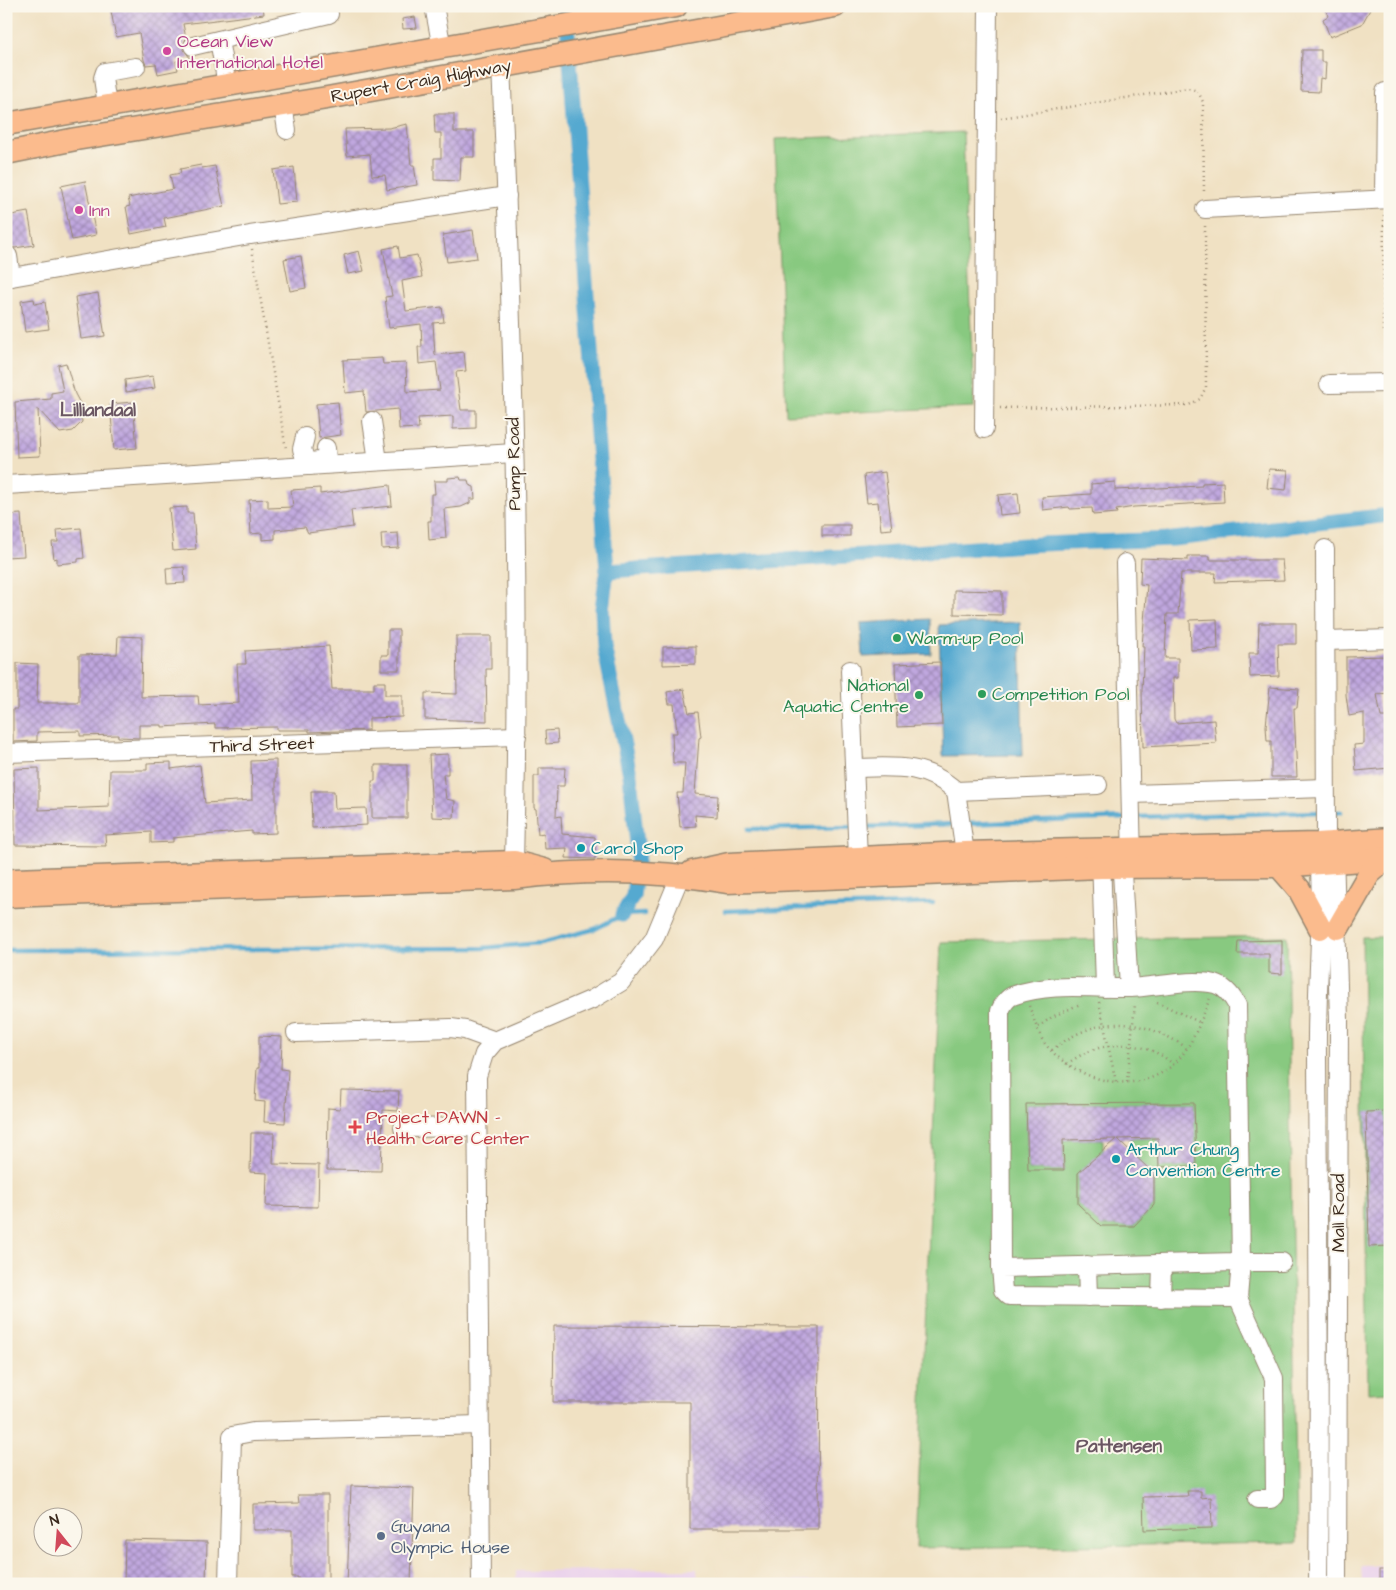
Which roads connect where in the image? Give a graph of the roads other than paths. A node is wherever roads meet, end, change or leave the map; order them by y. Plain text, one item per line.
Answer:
1 (434, 6) edge
2 (676, 6) edge
3 (835, 6) edge
4 (988, 6) edge
5 (329, 14) dead end
6 (219, 40) junction
7 (193, 46) dead end
8 (442, 48) junction
9 (501, 66) junction
10 (136, 67) dead end
11 (227, 86) junction
12 (1385, 92) dead end
13 (107, 105) junction
14 (283, 106) junction
15 (6, 124) edge
16 (287, 130) dead end
17 (6, 153) edge
18 (507, 196) junction
19 (1387, 199) edge
20 (1204, 209) road end
21 (8, 256) dead end
22 (9, 278) edge
23 (1390, 382) edge
24 (1329, 384) dead end
25 (372, 421) dead end
26 (984, 429) dead end
27 (326, 448) dead end
28 (514, 453) junction
29 (307, 454) junction
30 (378, 461) junction
31 (6, 485) edge
32 (1325, 549) dead end
33 (1125, 564) dead end
34 (1390, 639) edge
35 (1326, 641) junction
36 (850, 670) dead end
37 (517, 736) junction
38 (6, 753) edge
39 (855, 768) junction
40 (1098, 785) dead end
41 (1325, 791) junction
42 (1131, 794) junction
43 (958, 799) junction
44 (1326, 849) junction
45 (965, 851) junction
46 (1389, 852) edge
47 (858, 853) junction
48 (1120, 855) junction
49 (514, 862) junction
50 (1279, 866) junction
51 (562, 873) junction
52 (676, 874) junction
53 (6, 880) edge
54 (6, 896) edge
55 (1329, 928) junction
56 (1133, 987) junction
57 (1101, 997) junction
58 (296, 1033) dead end
59 (495, 1041) junction
60 (404, 1128) dead end
61 (477, 1128) junction
62 (1241, 1262) junction
63 (1282, 1262) dead end
64 (1162, 1264) junction
65 (1087, 1265) junction
66 (1001, 1268) junction
67 (1088, 1297) junction
68 (1161, 1298) junction
69 (1238, 1298) junction
70 (479, 1425) junction
71 (1257, 1500) dead end
72 (228, 1584) edge
73 (481, 1584) edge
74 (1318, 1584) edge
75 (1337, 1584) edge

1 - 8 street
2 - 8 main road, Rupert Craig Highway
3 - 9 main road, Rupert Craig Highway
4 - 26 street
5 - 6 street
6 - 7 street
6 - 11 street
8 - 11 main road, Rupert Craig Highway
9 - 14 main road, Rupert Craig Highway
9 - 18 street, Pump Road
10 - 13 street
11 - 13 main road, Rupert Craig Highway
12 - 19 street
13 - 15 main road, Rupert Craig Highway
14 - 16 street
14 - 17 main road, Rupert Craig Highway
18 - 22 street
18 - 28 street, Pump Road
19 - 20 street
21 - 22 street
23 - 24 street
25 - 30 street
27 - 29 street
28 - 30 street
28 - 37 street, Pump Road
29 - 30 street
29 - 31 street
32 - 35 street, Mall Road
33 - 42 street
34 - 35 street
35 - 41 street, Mall Road
36 - 39 street
37 - 38 street, Third Street
37 - 49 street, Pump Road
39 - 43 street
39 - 47 street
40 - 43 street
41 - 42 street
41 - 44 street, Mall Road
42 - 48 street
43 - 45 street
44 - 46 main road
44 - 48 main road
44 - 50 main road
44 - 55 street, Mall Road
45 - 47 main road
45 - 48 main road
46 - 55 main road
47 - 52 main road
48 - 50 main road
48 - 52 main road
48 - 56 street
48 - 57 street
49 - 51 main road
49 - 53 main road
50 - 55 main road
51 - 52 main road
51 - 54 main road
52 - 59 street
55 - 74 street, Mall Road
55 - 75 street, Mall Road
56 - 57 street
56 - 62 street
57 - 66 street
58 - 59 street
59 - 61 street
60 - 61 street
61 - 70 street
62 - 63 street
62 - 64 street
62 - 69 street
64 - 65 street
64 - 68 street
65 - 66 street
65 - 67 street
66 - 67 street
67 - 68 street
68 - 69 street
69 - 71 street
70 - 72 street
70 - 73 street

